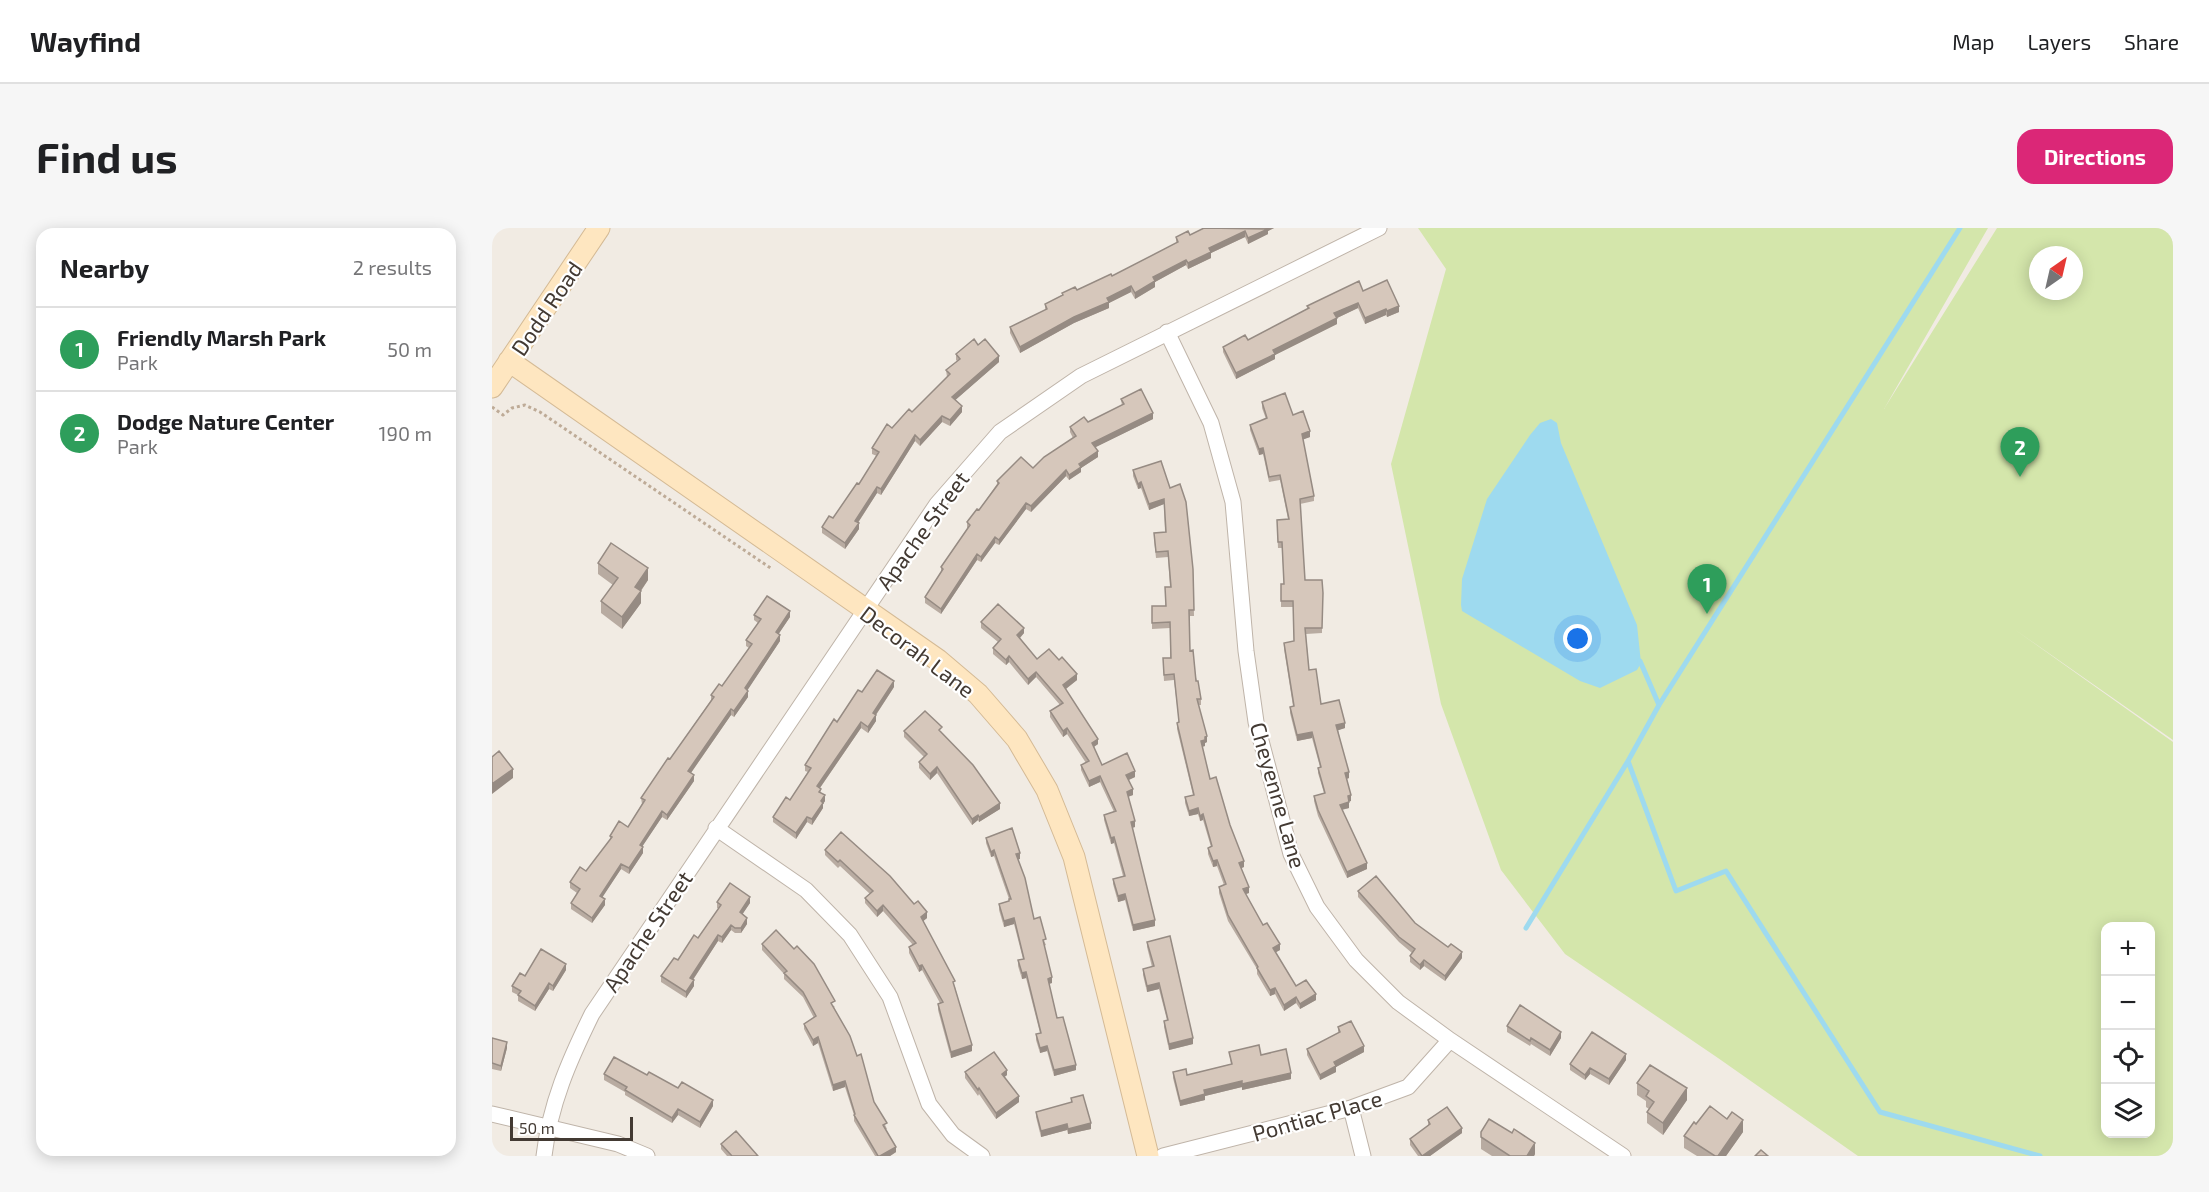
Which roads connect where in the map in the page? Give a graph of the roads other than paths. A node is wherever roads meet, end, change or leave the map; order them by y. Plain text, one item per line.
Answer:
1 (599, 228) edge
2 (1379, 228) edge
3 (1167, 332) junction
4 (509, 361) junction
5 (492, 387) edge
6 (864, 610) junction
7 (716, 828) junction
8 (1450, 1040) junction
9 (1352, 1108) junction
10 (492, 1114) edge
11 (547, 1128) junction
12 (544, 1156) edge
13 (647, 1156) edge
14 (982, 1156) edge
15 (1148, 1156) edge
16 (1163, 1156) edge
17 (1363, 1156) edge
18 (1623, 1156) edge

1 - 4 street, Dodd Road
2 - 3 street, Apache Street
3 - 6 street, Apache Street
3 - 8 street, Cheyenne Lane
4 - 5 street, Dodd Road
4 - 6 street, Decorah Lane
6 - 7 street, Apache Street
6 - 15 street, Decorah Lane
7 - 11 street, Apache Street
7 - 14 street
8 - 9 street, Pontiac Place
8 - 18 street, Cheyenne Lane
9 - 16 street, Pontiac Place
9 - 17 street
10 - 11 street
11 - 12 street, Apache Street
11 - 13 street

